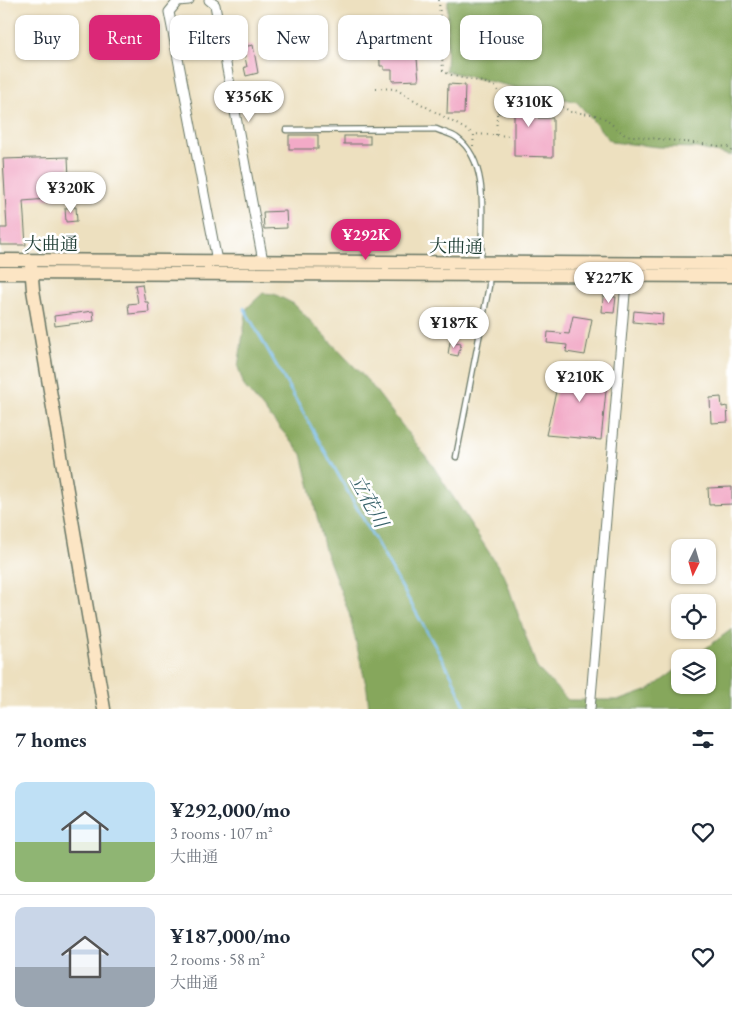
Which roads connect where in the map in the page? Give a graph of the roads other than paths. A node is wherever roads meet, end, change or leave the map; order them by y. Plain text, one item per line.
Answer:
1 (189, 0) edge
2 (209, 0) edge
3 (286, 130) dead end
4 (0, 260) edge
5 (31, 260) junction
6 (263, 260) junction
7 (217, 261) junction
8 (481, 263) junction
9 (732, 264) edge
10 (627, 271) junction
11 (0, 272) edge
12 (32, 273) junction
13 (489, 276) junction
14 (732, 276) edge
15 (456, 457) dead end
16 (104, 709) edge
17 (590, 709) edge

1 - 7 street
2 - 6 street
3 - 8 lane
4 - 5 main road, 大曲通
5 - 7 main road, 大曲通
5 - 12 main road
6 - 7 main road, 大曲通
6 - 8 main road, 大曲通
8 - 10 main road, 大曲通
8 - 13 lane
9 - 10 main road, 大曲通
10 - 13 main road, 大曲通
10 - 14 main road, 大曲通
10 - 17 street
11 - 12 main road, 大曲通
12 - 13 main road, 大曲通
12 - 16 main road
13 - 15 lane

